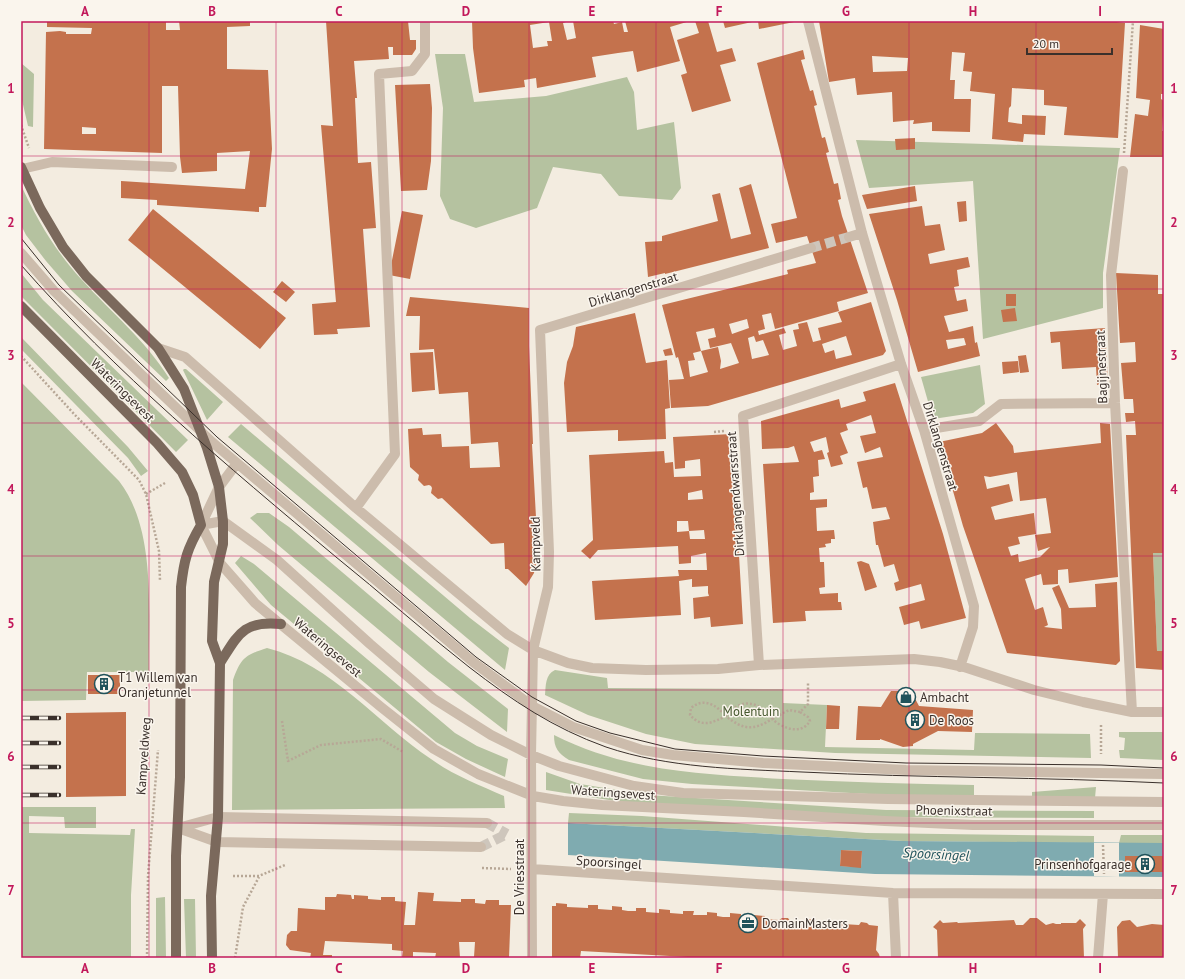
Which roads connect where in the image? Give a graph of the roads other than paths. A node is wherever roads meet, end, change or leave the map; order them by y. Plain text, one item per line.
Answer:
1 (425, 21) edge
2 (808, 21) edge
3 (172, 167) dead end
4 (21, 168) edge
5 (1123, 171) road end
6 (862, 233) junction
7 (849, 237) tunnel mouth
8 (811, 248) tunnel mouth
9 (21, 253) edge
10 (21, 306) edge
11 (578, 319) joint
12 (158, 348) junction
13 (902, 364) junction
14 (1115, 403) junction
15 (924, 430) junction
16 (201, 432) junction
17 (238, 463) junction
18 (218, 487) junction
19 (356, 508) junction
20 (223, 521) junction
21 (201, 525) junction
22 (220, 563) junction
23 (280, 624) junction
24 (533, 650) junction
25 (220, 663) junction
26 (759, 665) junction
27 (960, 667) junction
28 (532, 706) junction
29 (1132, 712) junction
30 (1164, 712) edge
31 (531, 755) junction
32 (1164, 774) edge
33 (744, 795) joint
34 (533, 796) junction
35 (1164, 802) edge
36 (744, 812) joint
37 (218, 817) junction
38 (487, 823) tunnel mouth
39 (1164, 825) edge
40 (178, 828) junction
41 (217, 842) junction
42 (481, 847) tunnel mouth
43 (532, 869) junction
44 (893, 892) junction
45 (1103, 894) junction
46 (1164, 894) edge
47 (176, 958) edge
48 (212, 958) edge
49 (532, 958) edge
50 (896, 958) edge
51 (1098, 958) edge

1 - 19 street
2 - 6 street, Dirklangenstraat
3 - 4 street
4 - 12 main road, Wateringsevest
5 - 14 street, Bagijnestraat
6 - 7 street
6 - 13 street, Dirklangenstraat
8 - 11 street, Dirklangenstraat
9 - 16 street, Wateringsevest
10 - 21 main road, Wateringsevest
11 - 24 street, Kampveld
12 - 16 main road, Wateringsevest
12 - 19 street, Wateringsevest
13 - 15 street, Dirklangenstraat
13 - 26 street, Dirklangendwarsstraat
14 - 15 street
14 - 29 street, Bagijnestraat
15 - 27 street, Dirklangenstraat
16 - 17 street, Wateringsevest
16 - 18 main road, Wateringsevest
17 - 18 street
17 - 28 street, Wateringsevest
18 - 20 main road, Wateringsevest
18 - 21 street
19 - 24 street, Wateringsevest
20 - 21 street
20 - 22 main road
20 - 31 street, Wateringsevest
21 - 22 street, Wateringsevest
21 - 40 main road
22 - 23 street, Wateringsevest
22 - 25 main road
23 - 25 main road
23 - 34 street, Wateringsevest
24 - 26 street, Wateringsevest
24 - 28 street, Kampveld
25 - 37 main road
26 - 27 street
27 - 29 street
28 - 31 street, Kampveld
28 - 32 street, Wateringsevest
29 - 30 street
31 - 33 street, Wateringsevest
31 - 34 street, Kampveld
33 - 35 street, Phoenixstraat
34 - 36 street, Wateringsevest
34 - 43 street, De Vriesstraat
36 - 39 street, Phoenixstraat
37 - 38 street
37 - 40 street
37 - 41 main road
40 - 41 street
40 - 47 main road
41 - 42 street
41 - 48 main road
43 - 44 street, Spoorsingel
43 - 49 street, De Vriesstraat
44 - 45 street, Spoorsingel
44 - 50 street
45 - 46 street, Spoorsingel
45 - 51 street

